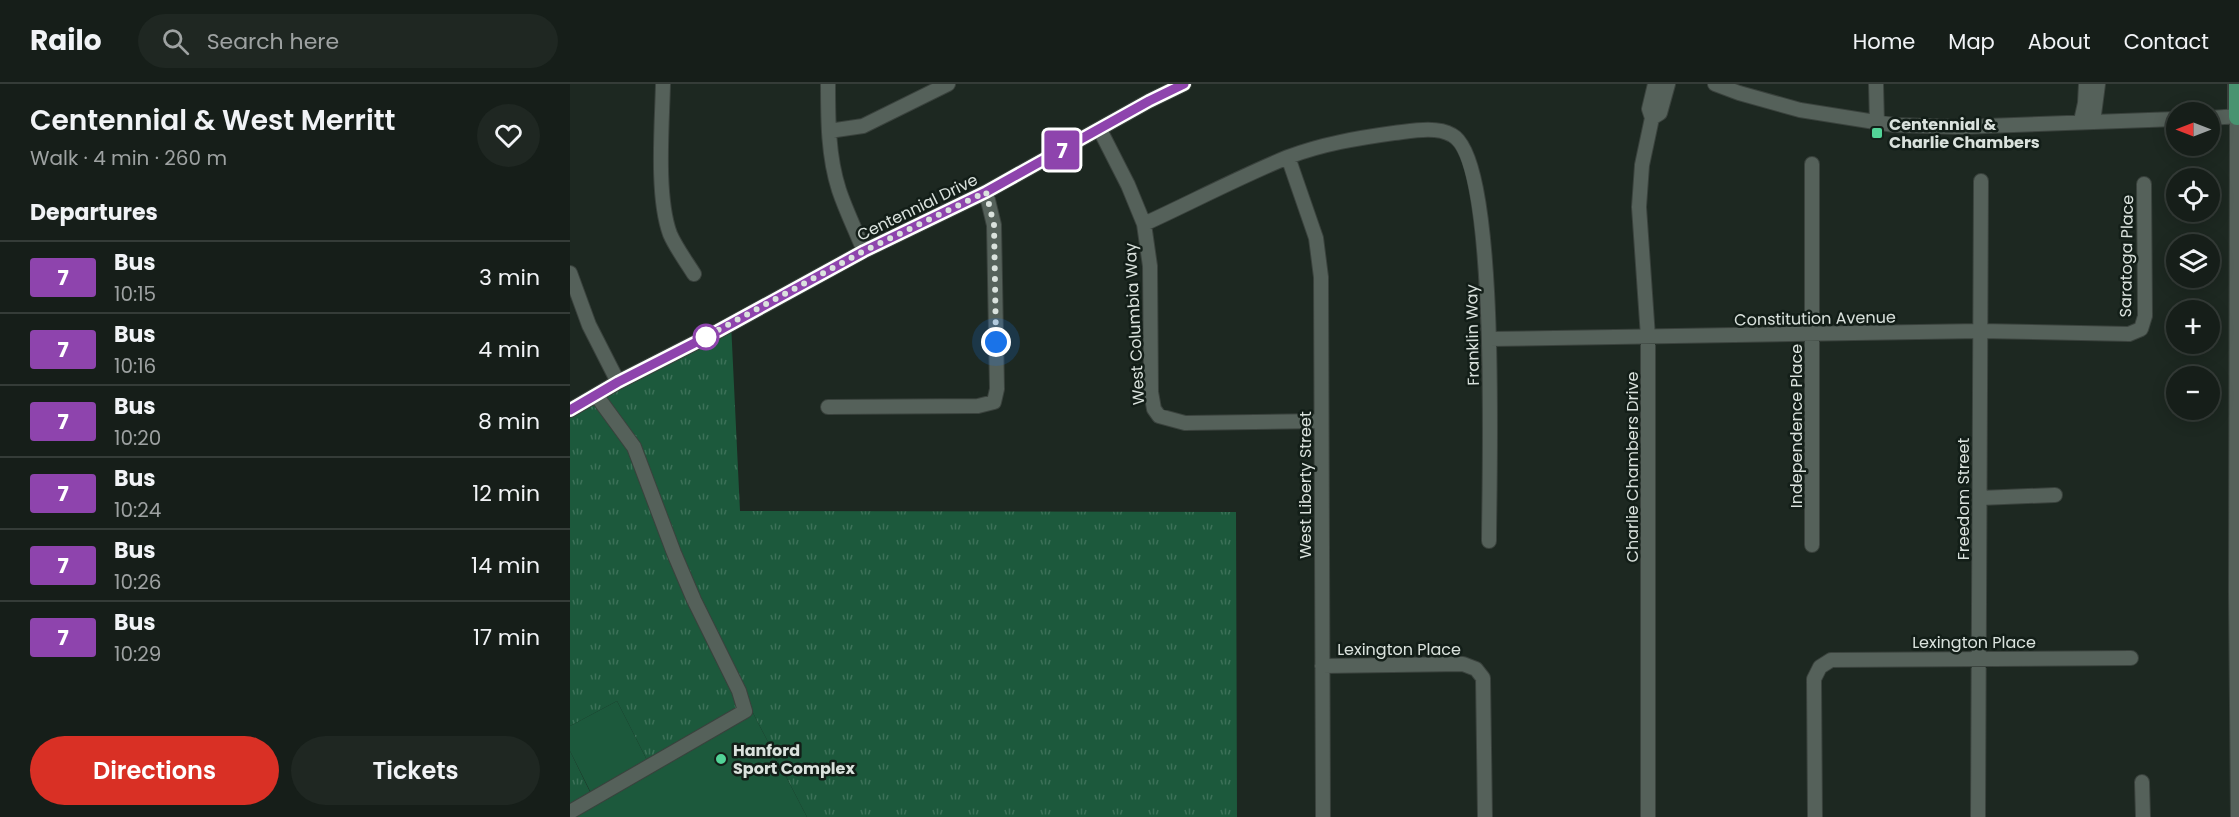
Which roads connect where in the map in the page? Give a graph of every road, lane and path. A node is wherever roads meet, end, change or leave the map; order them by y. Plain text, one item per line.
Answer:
1 (663, 84) edge
2 (828, 84) edge
3 (948, 84) edge
4 (1184, 84) edge
5 (1655, 84) edge
6 (1668, 84) edge
7 (1714, 84) edge
8 (1876, 84) edge
9 (2086, 84) edge
10 (2098, 84) edge
11 (2237, 84) edge
12 (2238, 117) edge
13 (1652, 118) junction
14 (2220, 118) edge
15 (2166, 119) edge
16 (2087, 122) junction
17 (1876, 123) junction
18 (1100, 130) junction
19 (828, 131) junction
20 (1288, 157) junction
21 (1812, 164) dead end
22 (1981, 181) dead end
23 (2144, 184) dead end
24 (986, 192) junction
25 (1144, 224) junction
26 (864, 251) junction
27 (570, 273) edge
28 (694, 274) dead end
29 (2141, 329) joint
30 (1980, 331) junction
31 (1812, 335) junction
32 (1648, 337) junction
33 (1489, 339) junction
34 (618, 382) junction
35 (596, 395) junction
36 (828, 407) dead end
37 (570, 410) edge
38 (1321, 421) junction
39 (2055, 495) dead end
40 (1980, 498) junction
41 (1489, 541) dead end
42 (1812, 545) dead end
43 (2238, 595) edge
44 (1978, 658) junction
45 (2131, 658) dead end
46 (1322, 666) junction
47 (2142, 782) dead end
48 (570, 812) edge
49 (1323, 817) edge
50 (1485, 817) edge
51 (1648, 817) edge
52 (1815, 817) edge
53 (1978, 817) edge
54 (2143, 817) edge
55 (2238, 817) edge

1 - 28 street
2 - 19 street
3 - 19 street
4 - 18 street, Centennial Drive
5 - 13 street, Charlie Chambers Drive
6 - 13 street, Charlie Chambers Drive
7 - 17 street
8 - 17 street
9 - 16 street
10 - 16 street
11 - 12 main road
12 - 14 street
12 - 43 street
13 - 32 street, Charlie Chambers Drive
15 - 16 street
16 - 17 street
18 - 24 street, Centennial Drive
18 - 25 street, West Columbia Way
19 - 26 street
20 - 25 street
20 - 33 street, Franklin Way
20 - 38 street, West Liberty Street
21 - 31 street, Independence Place
22 - 30 street, Freedom Street
23 - 29 street, Saratoga Place
24 - 26 street, Centennial Drive
24 - 36 street
25 - 38 street, West Columbia Way
26 - 34 street, Centennial Drive
27 - 34 street
29 - 30 street, Constitution Avenue
30 - 31 street, Constitution Avenue
30 - 40 street, Freedom Street
31 - 32 street, Constitution Avenue
31 - 42 street, Independence Place
32 - 33 street, Constitution Avenue
32 - 51 street, Charlie Chambers Drive
33 - 41 street, Franklin Way
34 - 35 street, Centennial Drive
35 - 37 street, Centennial Drive
35 - 48 street
38 - 46 street, West Liberty Street
39 - 40 street
40 - 44 street, Freedom Street
43 - 55 street
44 - 45 street, Lexington Place
44 - 52 street, Lexington Place
44 - 53 street, Freedom Street
46 - 49 street, West Liberty Street
46 - 50 street, Lexington Place
47 - 54 street

